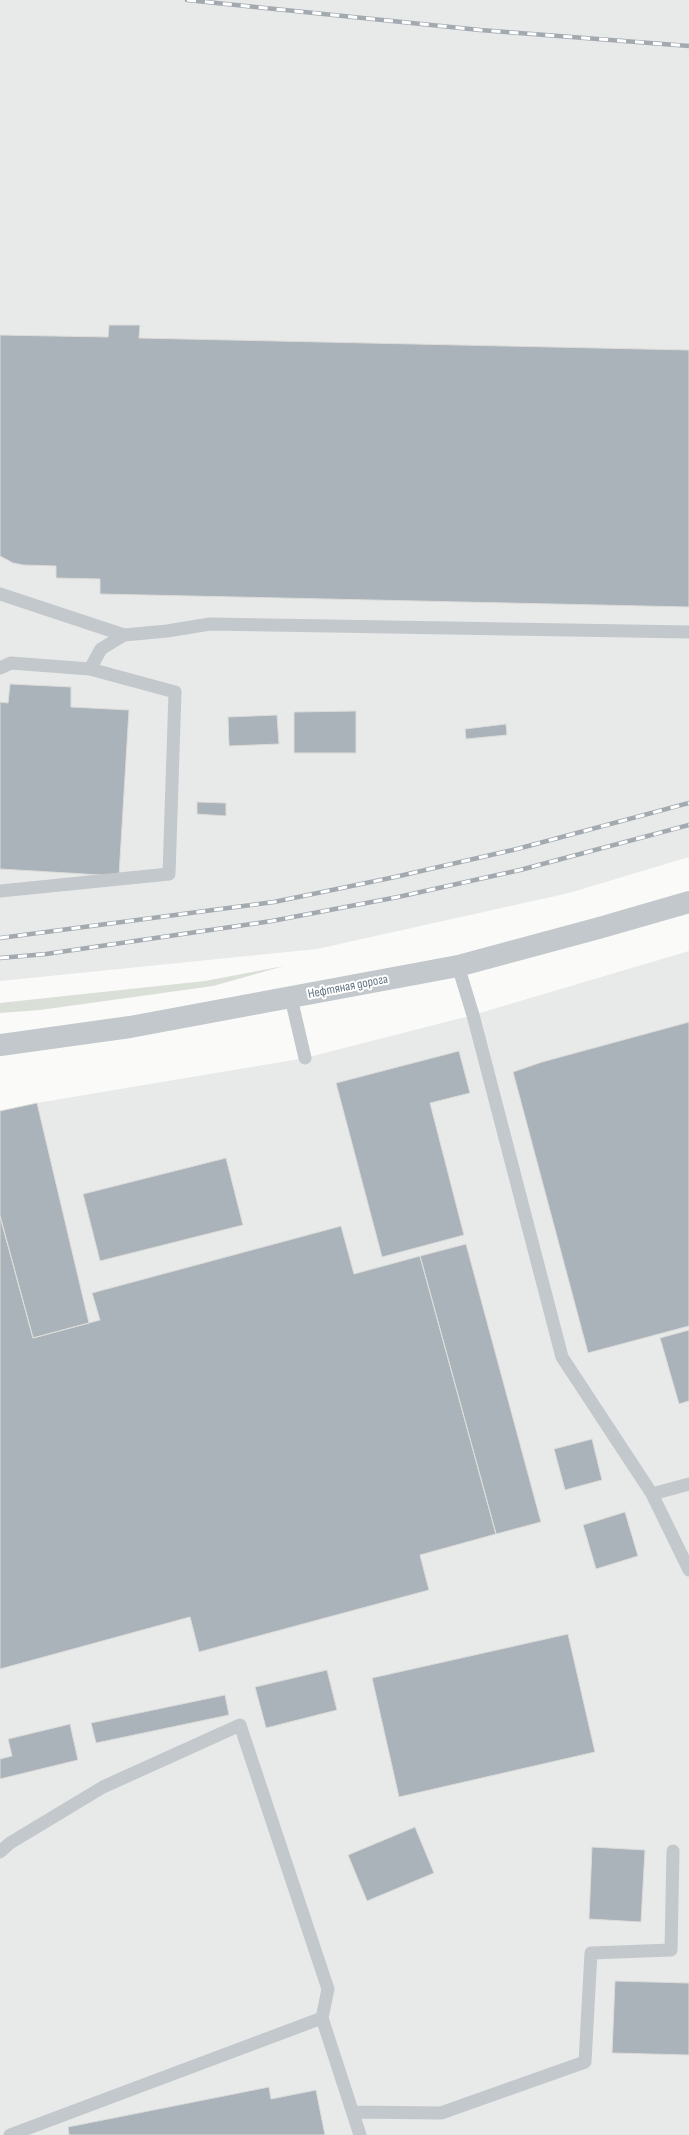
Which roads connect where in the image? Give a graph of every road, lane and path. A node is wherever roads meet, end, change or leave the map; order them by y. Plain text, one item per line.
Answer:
1 (0, 594) edge
2 (689, 632) edge
3 (124, 634) junction
4 (0, 668) edge
5 (90, 670) junction
6 (0, 891) edge
7 (689, 902) edge
8 (458, 966) junction
9 (291, 998) junction
10 (0, 1045) edge
11 (305, 1058) dead end
12 (689, 1484) edge
13 (652, 1494) junction
14 (689, 1570) edge
15 (0, 1852) edge
16 (673, 1852) dead end
17 (322, 2018) junction
18 (353, 2112) junction
19 (10, 2135) edge
20 (360, 2135) edge

1 - 3 lane
2 - 3 lane
3 - 5 lane
4 - 5 lane
5 - 6 lane
7 - 8 street, Нефтяная дорога
8 - 9 street, Нефтяная дорога
8 - 13 lane
9 - 10 street, Нефтяная дорога
9 - 11 lane
12 - 13 lane
13 - 14 lane
15 - 17 lane
16 - 18 lane
17 - 18 lane
17 - 19 lane
18 - 20 lane

